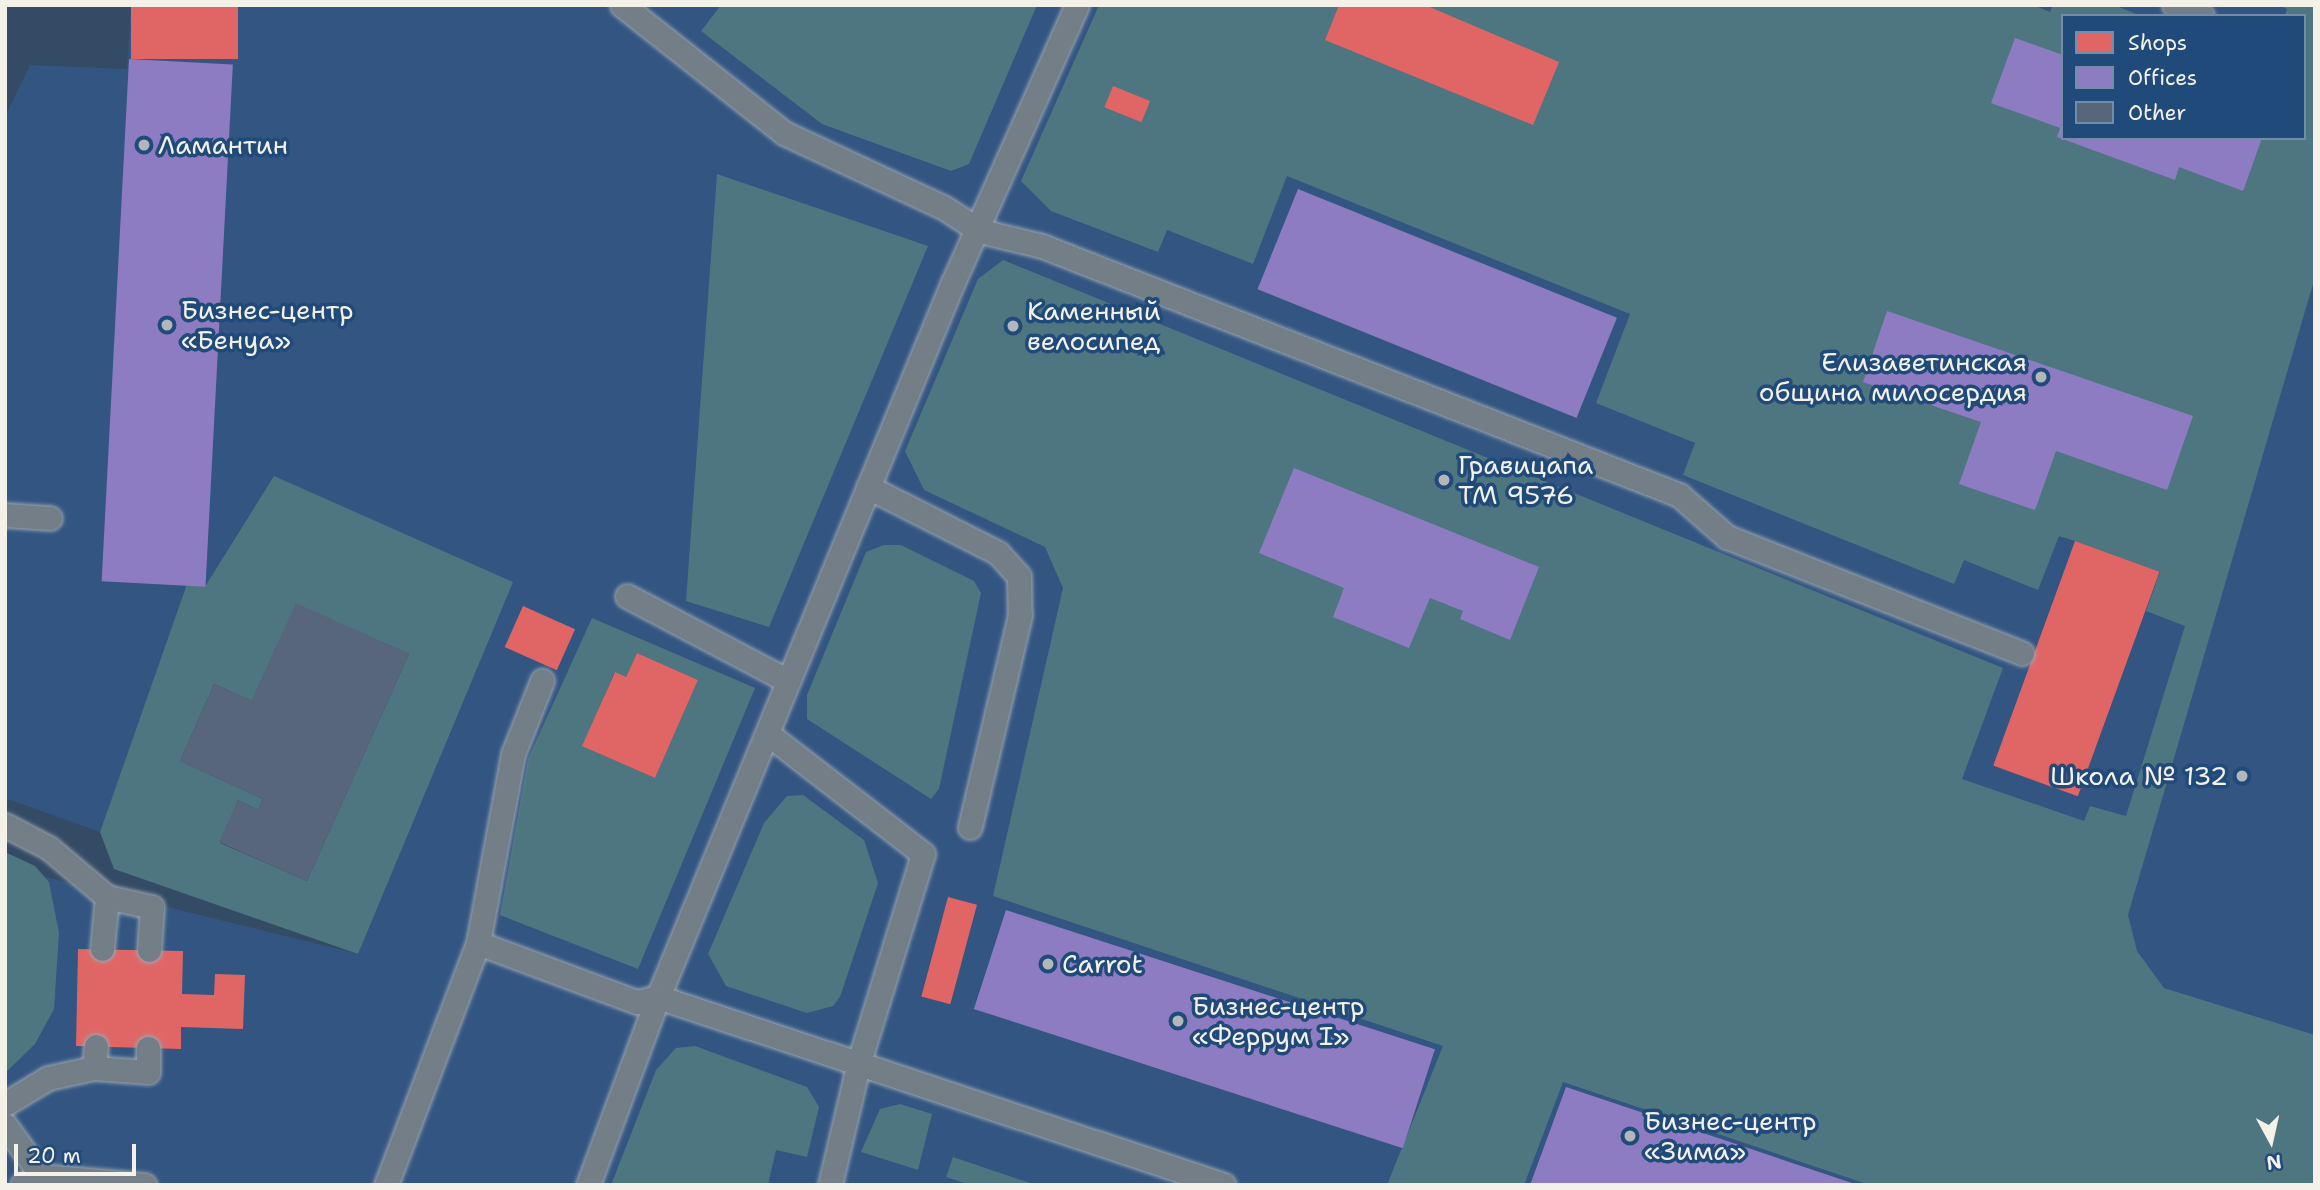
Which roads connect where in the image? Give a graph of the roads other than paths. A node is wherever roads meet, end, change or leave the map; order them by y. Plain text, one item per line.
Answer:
1 (622, 5) edge
2 (1077, 5) edge
3 (2174, 5) edge
4 (2197, 14) edge
5 (980, 231) junction
6 (868, 487) junction
7 (5, 515) edge
8 (50, 518) dead end
9 (627, 596) dead end
10 (2022, 653) dead end
11 (542, 681) dead end
12 (788, 681) junction
13 (768, 734) junction
14 (5, 825) edge
15 (970, 827) dead end
16 (107, 897) junction
17 (478, 943) junction
18 (102, 949) dead end
19 (149, 950) dead end
20 (659, 997) junction
21 (148, 1048) dead end
22 (859, 1062) junction
23 (5, 1104) edge
24 (5, 1125) edge
25 (32, 1180) edge
26 (145, 1185) edge
27 (386, 1185) edge
28 (588, 1185) edge
29 (830, 1185) edge
30 (1224, 1185) edge

1 - 5 lane
2 - 5 lane
3 - 4 lane
5 - 6 lane
5 - 10 lane
6 - 12 lane
6 - 15 lane
7 - 8 lane
9 - 12 lane
11 - 17 lane
12 - 13 lane
13 - 20 lane
13 - 22 lane
14 - 16 lane
16 - 18 lane
16 - 19 lane
17 - 20 lane
17 - 27 lane
20 - 22 lane
20 - 28 lane
21 - 23 lane
22 - 29 lane
22 - 30 lane
24 - 25 lane
25 - 26 lane

